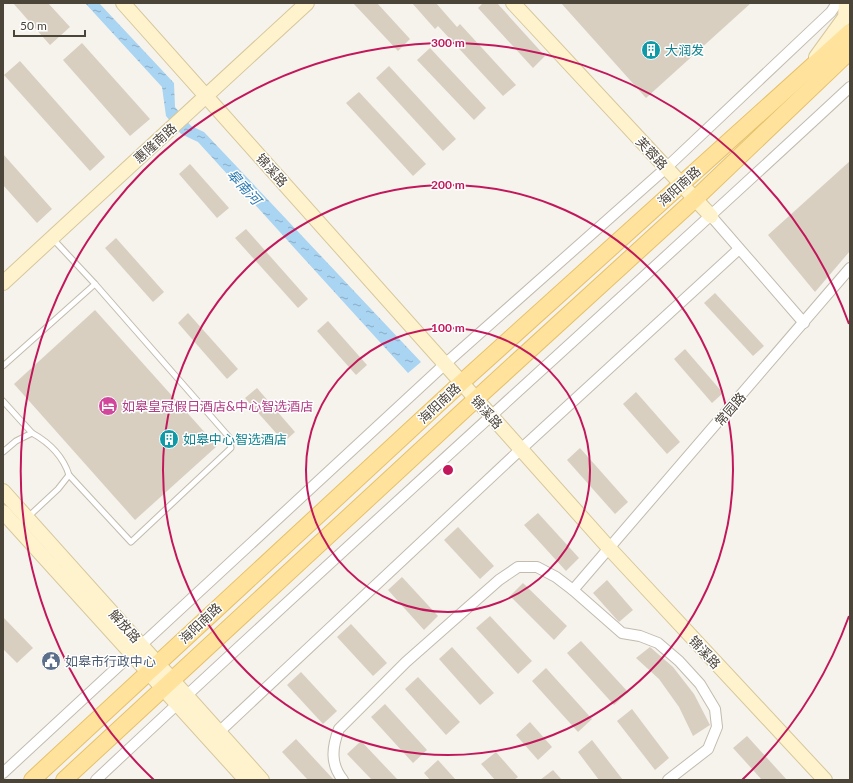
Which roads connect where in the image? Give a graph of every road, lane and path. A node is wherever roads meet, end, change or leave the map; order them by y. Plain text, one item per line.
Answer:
1 (123, 3) edge
2 (307, 3) edge
3 (513, 3) edge
4 (837, 3) edge
5 (846, 3) edge
6 (850, 32) edge
7 (850, 51) edge
8 (850, 61) edge
9 (807, 70) junction
10 (821, 79) junction
11 (850, 87) edge
12 (206, 97) junction
13 (666, 168) junction
14 (682, 184) junction
15 (695, 199) junction
16 (711, 216) junction
17 (52, 238) junction
18 (739, 249) junction
19 (850, 268) edge
20 (3, 283) edge
21 (95, 284) junction
22 (804, 323) junction
23 (445, 364) junction
24 (3, 366) edge
25 (461, 383) junction
26 (476, 399) junction
27 (3, 401) edge
28 (491, 416) junction
29 (32, 433) junction
30 (520, 449) junction
31 (3, 452) edge
32 (69, 475) junction
33 (3, 491) edge
34 (3, 512) edge
35 (27, 518) junction
36 (609, 548) junction
37 (573, 590) junction
38 (142, 646) junction
39 (132, 655) junction
40 (152, 667) junction
41 (168, 685) junction
42 (181, 700) junction
43 (219, 732) junction
44 (3, 773) edge
45 (32, 780) edge
46 (64, 780) edge
47 (96, 780) edge
48 (246, 780) edge
49 (262, 780) edge
50 (343, 780) edge
51 (668, 780) edge
52 (825, 780) edge

1 - 12 street, 锦溪路
2 - 12 street, 惠隆南路
3 - 13 street, 芙蓉路
4 - 13 street
5 - 9 street
6 - 9 main road, 海阳南路
7 - 10 main road, 海阳南路
8 - 10 street
9 - 14 main road, 海阳南路
10 - 15 main road, 海阳南路
11 - 16 street
12 - 17 street, 惠隆南路
12 - 23 street, 锦溪路
13 - 14 street, 芙蓉路
13 - 23 street
14 - 15 street, 芙蓉路
14 - 25 main road, 海阳南路
15 - 16 street, 芙蓉路
15 - 26 main road, 海阳南路
16 - 18 street, 芙蓉路
16 - 28 street
17 - 20 street, 惠隆南路
17 - 21 lane
18 - 22 street, 芙蓉路
18 - 30 street
19 - 22 street, 常园路
21 - 24 lane
21 - 32 lane
22 - 36 street, 常园路
23 - 25 street, 锦溪路
23 - 38 street
25 - 26 street, 锦溪路
25 - 40 main road, 海阳南路
26 - 28 street, 锦溪路
26 - 41 main road, 海阳南路
27 - 29 lane
28 - 30 street, 锦溪路
28 - 42 street
29 - 31 lane
29 - 32 lane
30 - 36 street, 锦溪路
30 - 43 street
32 - 35 lane
33 - 35 street, 解放路
34 - 39 street, 解放路
35 - 38 street, 解放路
36 - 37 street, 常园路
36 - 52 street, 锦溪路
37 - 50 street
37 - 51 street
38 - 39 street
38 - 40 street, 解放路
39 - 40 street, 解放路
39 - 44 street
40 - 41 street, 解放路
40 - 45 main road, 海阳南路
41 - 42 street, 解放路
41 - 46 main road, 海阳南路
42 - 43 street, 解放路
42 - 47 street
42 - 48 street, 解放路
43 - 49 street, 解放路

